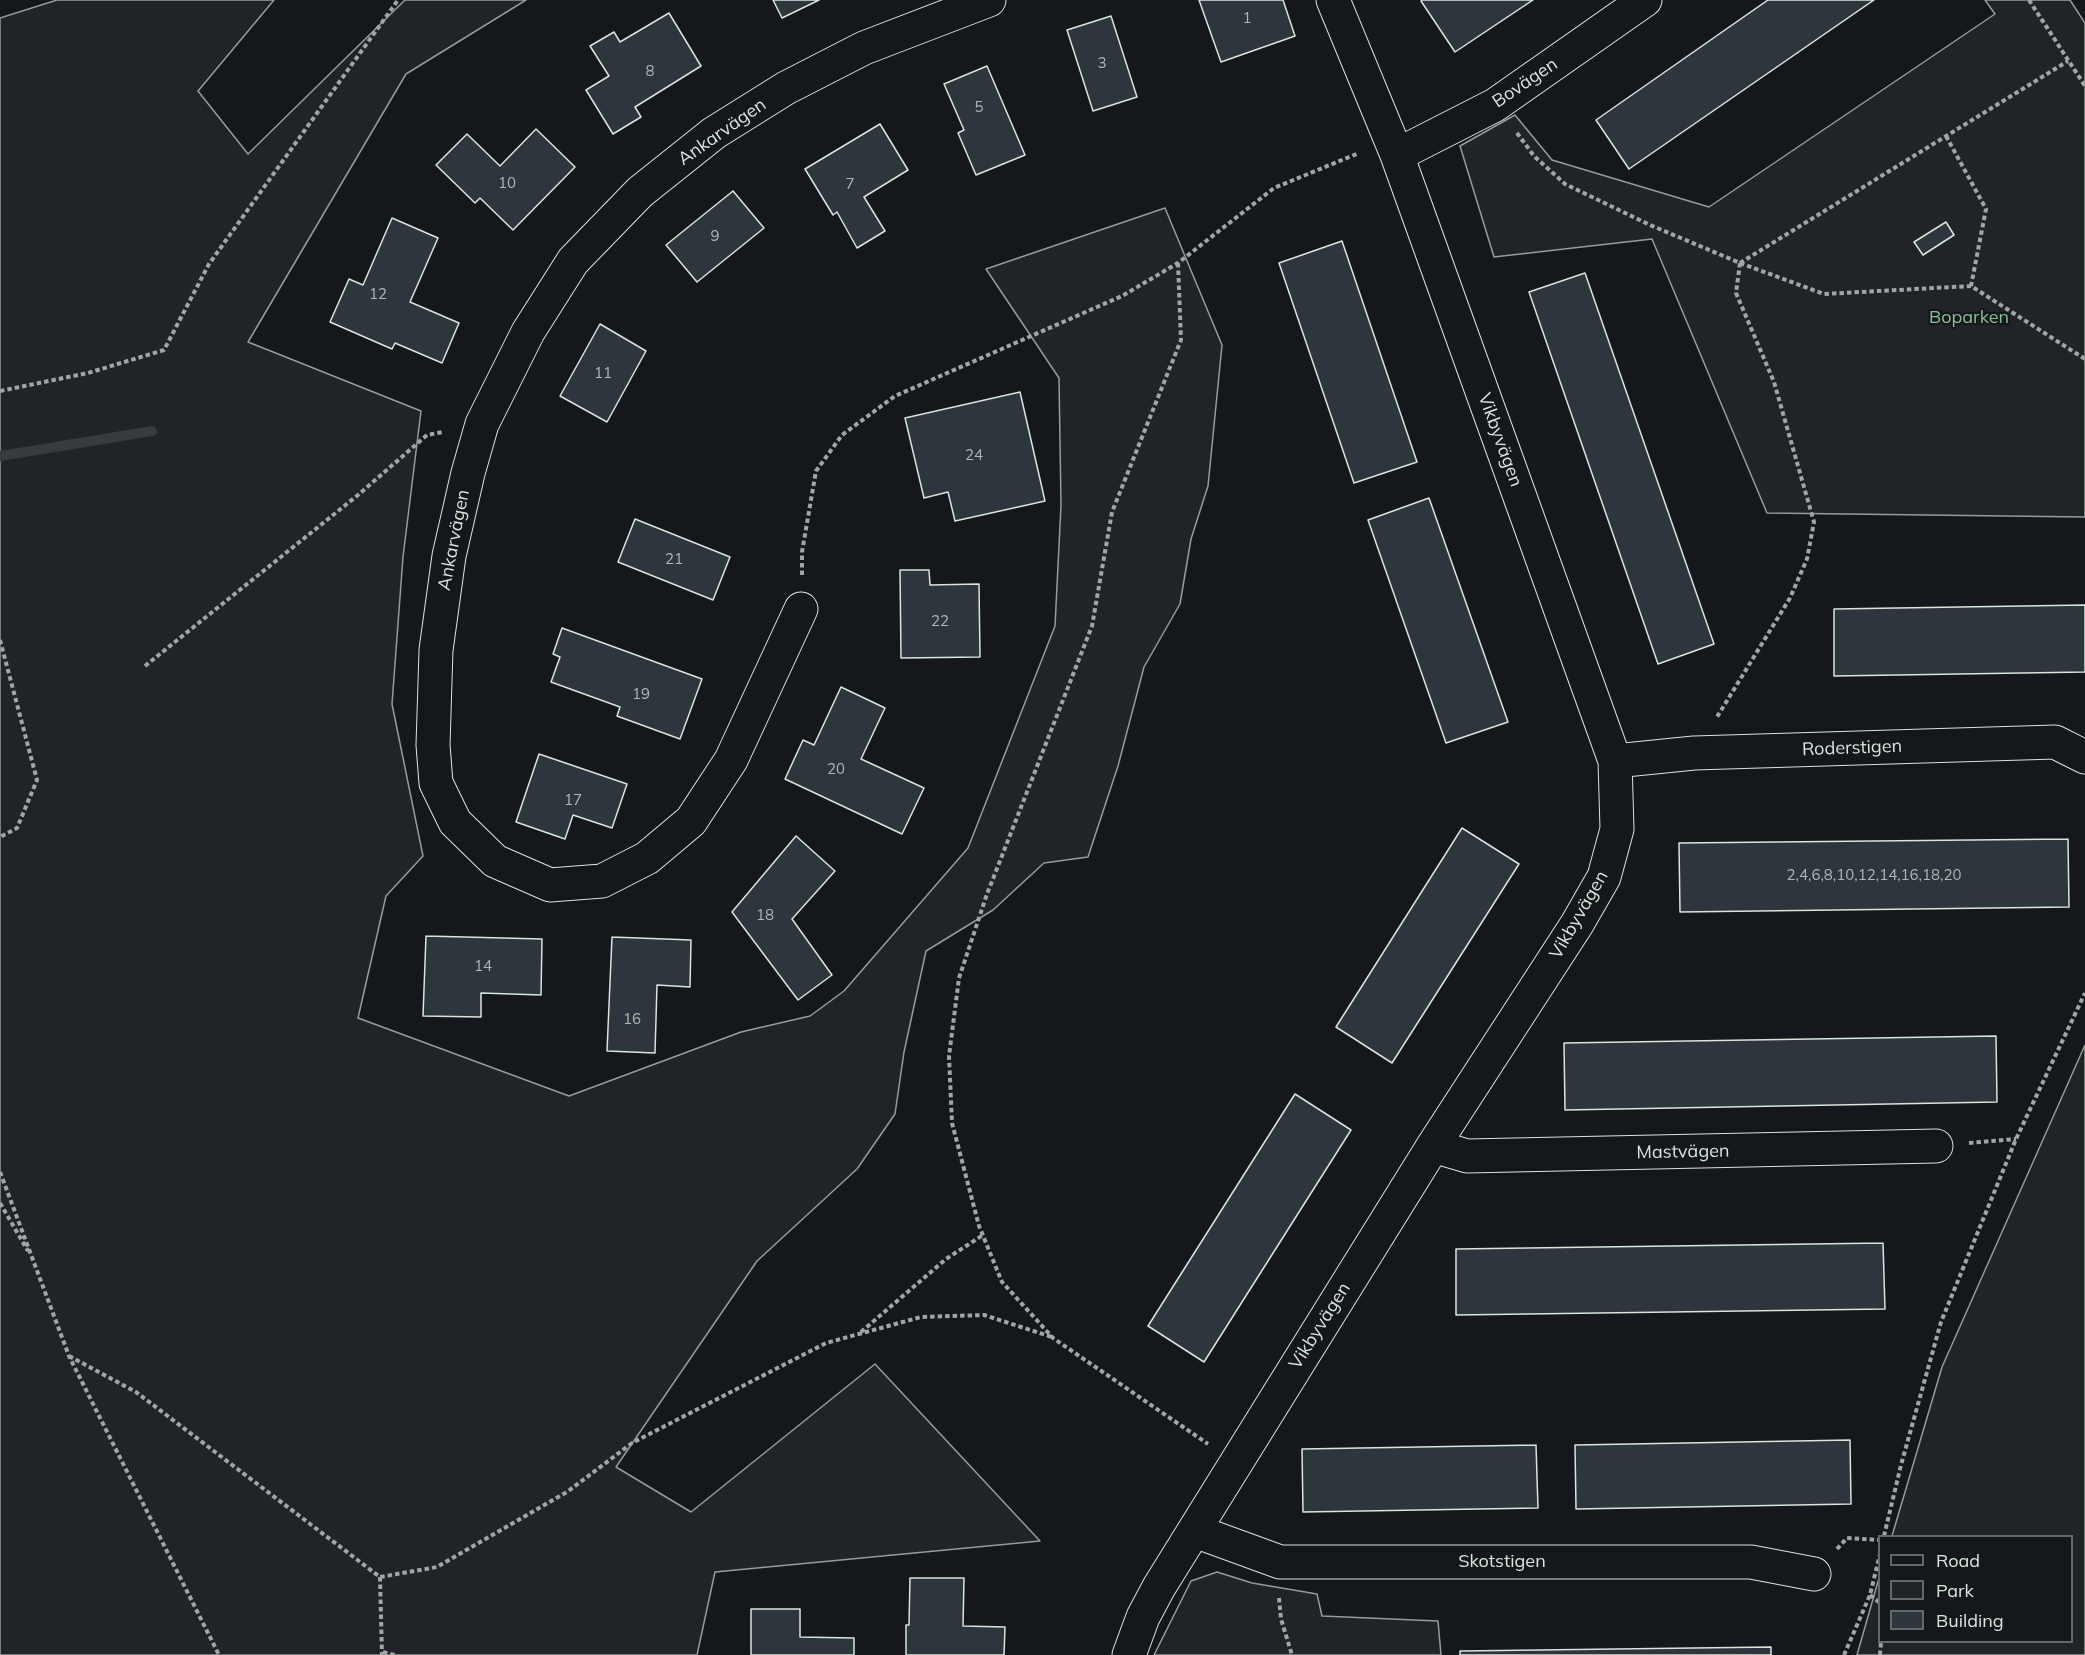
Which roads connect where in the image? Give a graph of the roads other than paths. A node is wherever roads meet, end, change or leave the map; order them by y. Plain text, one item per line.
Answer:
1 (989, 0) edge
2 (1333, 0) edge
3 (1645, 0) edge
4 (1394, 147) junction
5 (801, 609) road end
6 (2085, 757) edge
7 (1615, 761) junction
8 (1433, 1146) junction
9 (1936, 1146) road end
10 (1195, 1531) junction
11 (1814, 1574) road end
12 (1129, 1655) edge

1 - 5 street, Ankarvägen
2 - 4 street, Vikbyvägen
3 - 4 street, Bovägen
4 - 7 street, Vikbyvägen
6 - 7 street, Roderstigen
7 - 8 street, Vikbyvägen
8 - 9 street, Mastvägen
8 - 10 street, Vikbyvägen
10 - 11 street, Skotstigen
10 - 12 street, Vikbyvägen

